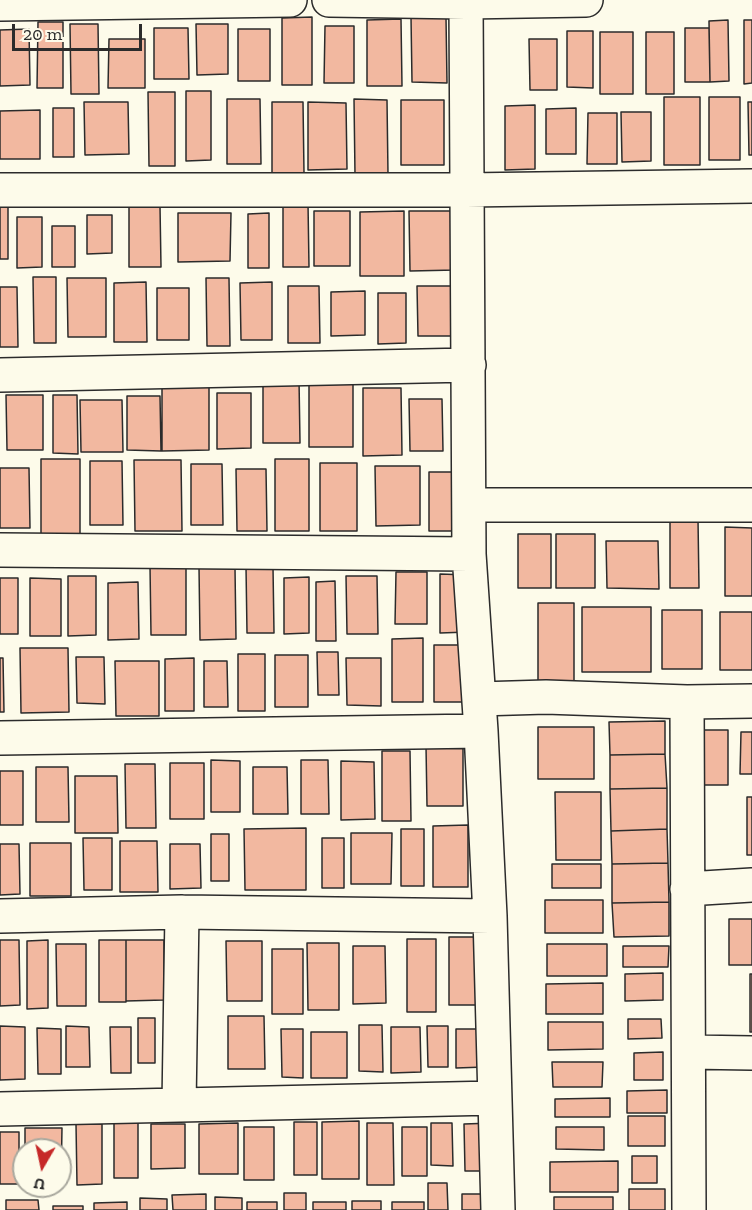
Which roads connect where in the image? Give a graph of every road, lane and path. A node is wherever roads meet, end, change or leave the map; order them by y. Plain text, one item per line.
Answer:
1 (290, 0) edge
2 (329, 0) edge
3 (586, 0) edge
4 (466, 2) junction
5 (0, 4) edge
6 (752, 186) edge
7 (0, 190) edge
8 (466, 190) junction
9 (468, 366) junction
10 (0, 375) edge
11 (469, 505) junction
12 (752, 505) edge
13 (0, 550) edge
14 (469, 554) junction
15 (752, 701) edge
16 (687, 702) junction
17 (480, 715) junction
18 (0, 738) edge
19 (752, 885) edge
20 (687, 889) junction
21 (182, 912) junction
22 (0, 916) edge
23 (490, 916) junction
24 (690, 1052) junction
25 (752, 1053) edge
26 (494, 1098) junction
27 (179, 1105) junction
28 (0, 1109) edge
29 (498, 1210) edge
30 (689, 1210) edge

1 - 5 street
2 - 4 street
3 - 4 street
4 - 8 street
6 - 8 street
7 - 8 street
8 - 9 street
9 - 10 street
9 - 11 street
11 - 12 street
11 - 14 street
13 - 14 street
14 - 17 street
15 - 16 street
16 - 17 street
16 - 20 street
17 - 18 street
17 - 23 street
19 - 20 street
20 - 24 street
21 - 22 street
21 - 23 street
21 - 27 street
23 - 26 street
24 - 25 street
24 - 30 street
26 - 27 street
26 - 29 street
27 - 28 street

